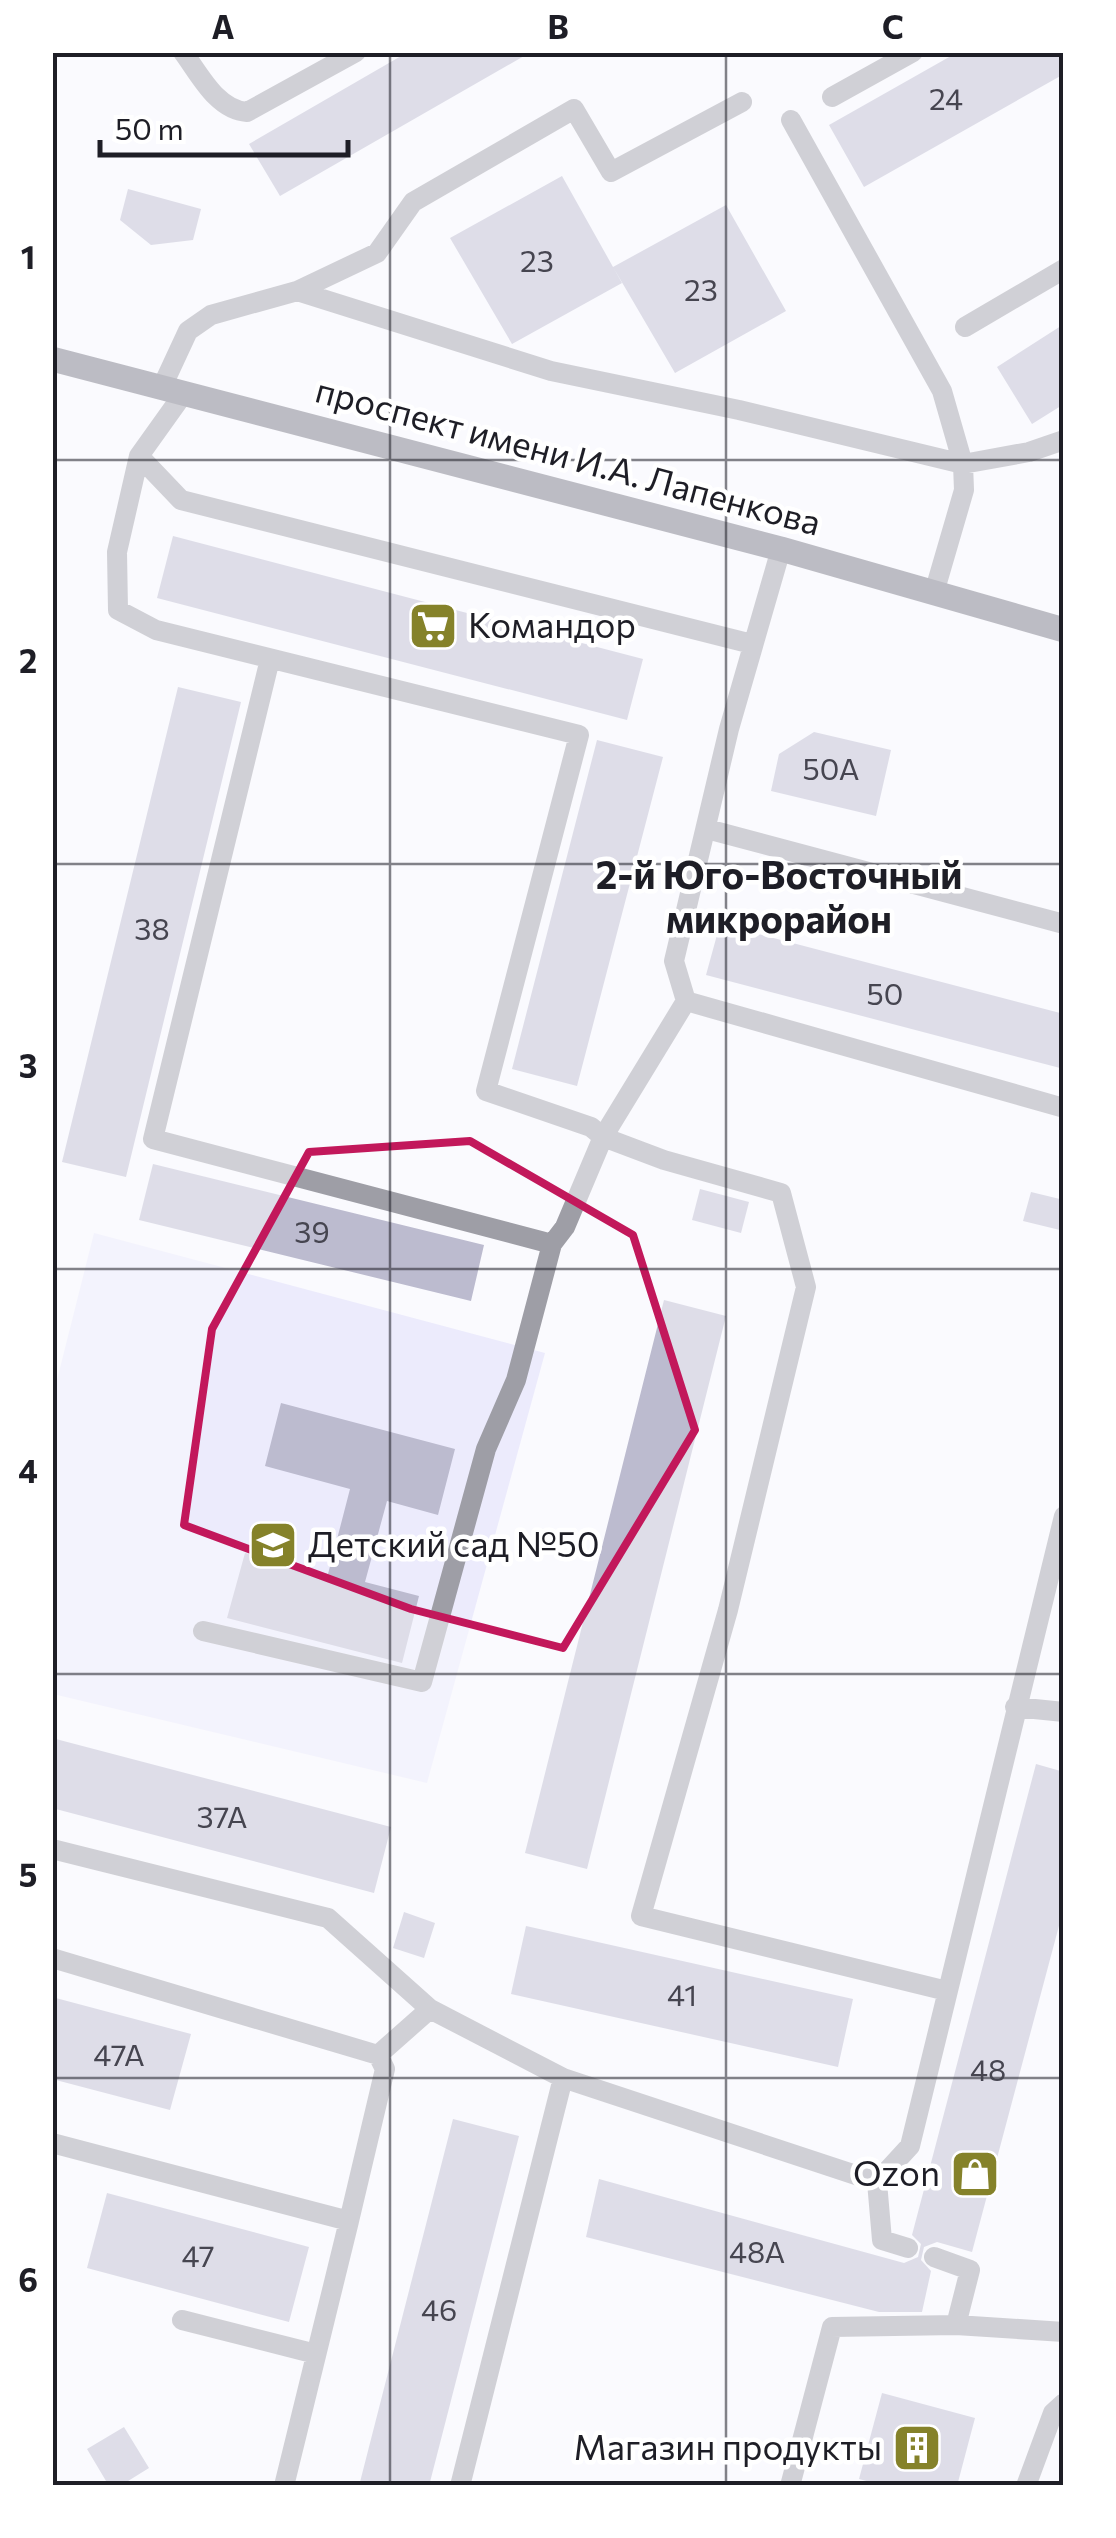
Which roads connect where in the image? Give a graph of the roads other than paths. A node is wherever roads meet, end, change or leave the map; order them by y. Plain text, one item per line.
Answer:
1 (182, 52) edge
2 (356, 52) edge
3 (912, 52) edge
4 (832, 97) dead end
5 (742, 102) dead end
6 (791, 120) dead end
7 (1064, 268) edge
8 (296, 292) junction
9 (965, 326) dead end
10 (52, 359) edge
11 (173, 390) junction
12 (1064, 440) edge
13 (139, 456) junction
14 (962, 464) junction
15 (782, 549) junction
16 (934, 593) junction
17 (1064, 630) edge
18 (752, 644) junction
19 (270, 659) junction
20 (707, 829) junction
21 (1064, 924) edge
22 (686, 1001) junction
23 (1064, 1108) edge
24 (603, 1137) junction
25 (552, 1244) junction
26 (1064, 1516) edge
27 (203, 1631) dead end
28 (1016, 1707) junction
29 (1064, 1712) edge
30 (52, 1850) edge
31 (52, 1958) edge
32 (947, 1991) junction
33 (430, 2008) junction
34 (378, 2055) junction
35 (562, 2078) junction
36 (52, 2142) edge
37 (877, 2182) junction
38 (349, 2222) junction
39 (908, 2248) dead end
40 (934, 2258) dead end
41 (182, 2320) dead end
42 (956, 2325) junction
43 (1064, 2332) edge
44 (316, 2354) junction
45 (1064, 2402) edge
46 (284, 2486) edge
47 (460, 2486) edge
48 (790, 2486) edge
49 (1026, 2486) edge

1 - 2 lane
3 - 4 lane
5 - 8 lane
6 - 14 lane
7 - 9 lane
8 - 11 lane
8 - 14 lane
10 - 11 main road, проспект имени И.А. Лапенкова
11 - 13 lane
11 - 15 main road, проспект имени И.А. Лапенкова
12 - 14 lane
13 - 18 lane
13 - 19 lane
14 - 16 lane
15 - 16 main road, проспект имени И.А. Лапенкова
15 - 18 lane
16 - 17 main road, проспект имени И.А. Лапенкова
18 - 20 lane
19 - 24 lane
19 - 25 lane
20 - 21 lane
20 - 22 lane
22 - 23 lane
22 - 24 lane
24 - 25 lane
24 - 32 lane
25 - 27 lane
26 - 28 lane
28 - 29 lane
28 - 32 lane
30 - 33 lane
31 - 34 lane
32 - 37 lane
33 - 34 lane
33 - 35 lane
34 - 38 lane
35 - 37 lane
35 - 47 lane
36 - 38 lane
37 - 39 lane
38 - 44 lane
40 - 42 lane
41 - 44 lane
42 - 43 lane
42 - 48 lane
44 - 46 lane
45 - 49 lane

